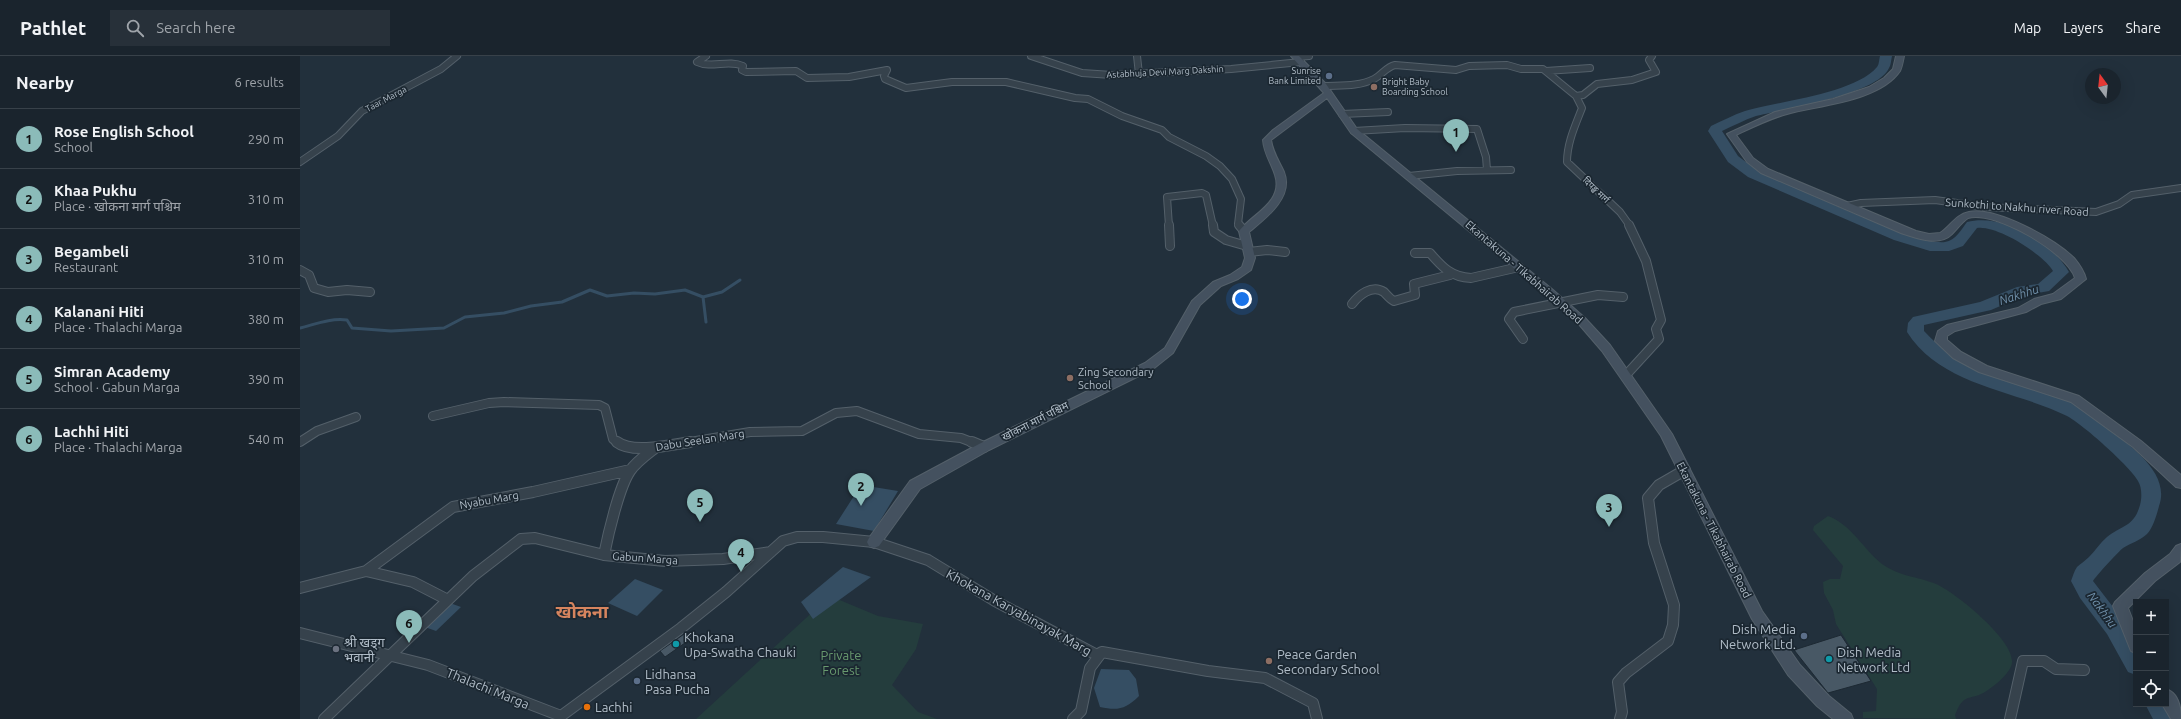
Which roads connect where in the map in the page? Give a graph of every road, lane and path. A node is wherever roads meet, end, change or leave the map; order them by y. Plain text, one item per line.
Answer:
1 (457, 56) edge
2 (706, 56) edge
3 (724, 56) edge
4 (1031, 56) edge
5 (1137, 56) edge
6 (1309, 56) edge
7 (1652, 56) edge
8 (1900, 56) edge
9 (1298, 58) edge
10 (716, 64) junction
11 (1590, 68) dead end
12 (1546, 71) junction
13 (1139, 74) junction
14 (1326, 90) junction
15 (1576, 96) junction
16 (1388, 112) dead end
17 (1342, 114) junction
18 (1354, 131) junction
19 (300, 162) edge
20 (1487, 170) junction
21 (1511, 170) dead end
22 (1410, 176) junction
23 (2181, 188) edge
24 (1848, 206) junction
25 (1244, 231) junction
26 (1170, 246) dead end
27 (1248, 249) junction
28 (1285, 252) dead end
29 (1415, 253) dead end
30 (1519, 267) junction
31 (300, 270) edge
32 (1450, 276) junction
33 (370, 292) dead end
34 (1624, 297) dead end
35 (1561, 303) junction
36 (1352, 304) dead end
37 (1524, 339) dead end
38 (1626, 375) junction
39 (433, 416) dead end
40 (356, 417) dead end
41 (300, 442) edge
42 (984, 447) junction
43 (655, 448) junction
44 (630, 470) junction
45 (1685, 470) junction
46 (2181, 482) edge
47 (874, 542) junction
48 (2181, 550) edge
49 (772, 552) junction
50 (604, 554) junction
51 (366, 571) junction
52 (300, 588) edge
53 (448, 600) junction
54 (300, 633) edge
55 (2133, 639) edge
56 (1102, 652) junction
57 (389, 656) junction
58 (2084, 670) dead end
59 (2169, 701) edge
60 (559, 717) edge
61 (324, 719) edge
62 (1073, 719) edge
63 (1317, 719) edge
64 (1620, 719) edge
65 (1845, 719) edge
66 (2010, 719) edge
67 (2180, 719) edge

1 - 19 street, Taar Marga
2 - 10 street
3 - 10 street
4 - 13 street, Astabhuja Devi Marg Dakshin
5 - 13 street
6 - 9 street, Astabhuja Devi Marg Dakshin
7 - 15 street
8 - 24 street
9 - 13 street, Astabhuja Devi Marg Dakshin
9 - 14 street, Ekantakuna - Tikabhairab Road
10 - 25 street
11 - 12 street
12 - 14 street
12 - 15 street
14 - 17 street, Ekantakuna - Tikabhairab Road
14 - 25 street
15 - 38 street, दिपङ्ख मार्ग
16 - 17 street
17 - 18 street, Ekantakuna - Tikabhairab Road
18 - 20 street
18 - 22 street, Ekantakuna - Tikabhairab Road
20 - 21 street
20 - 22 street
22 - 30 street, Ekantakuna - Tikabhairab Road
23 - 24 street, Sunkothi to Nakhu river Road
24 - 46 street
25 - 27 street, खोकना मार्ग पश्चिम
26 - 27 street
27 - 28 street
27 - 42 street, खोकना मार्ग पश्चिम
29 - 32 street
30 - 32 street
30 - 35 street, Ekantakuna - Tikabhairab Road
31 - 33 street
32 - 36 street
34 - 35 street
35 - 37 street
35 - 38 street, Ekantakuna - Tikabhairab Road
38 - 45 street, Ekantakuna - Tikabhairab Road
39 - 43 street, Dabu Seelan Marg
40 - 41 street
42 - 43 street, Dabu Seelan Marg
42 - 47 street, खोकना मार्ग पश्चिम
43 - 44 street
44 - 50 street
44 - 51 street, Nyabu Marg
45 - 64 street
45 - 65 street, Ekantakuna - Tikabhairab Road
47 - 49 street, Thalachi Marga
47 - 56 street, Khokana Karyabinayak Marg
48 - 55 street
49 - 50 street, Gabun Marga
49 - 60 street, Thalachi Marga
50 - 53 street, Gabun Marga
51 - 52 street
51 - 53 street
53 - 57 street
54 - 57 street, Thalachi Marga
56 - 62 street
56 - 63 street, Khokana Karyabinayak Marg
57 - 60 street, Thalachi Marga
57 - 61 street
58 - 66 street
59 - 67 street

